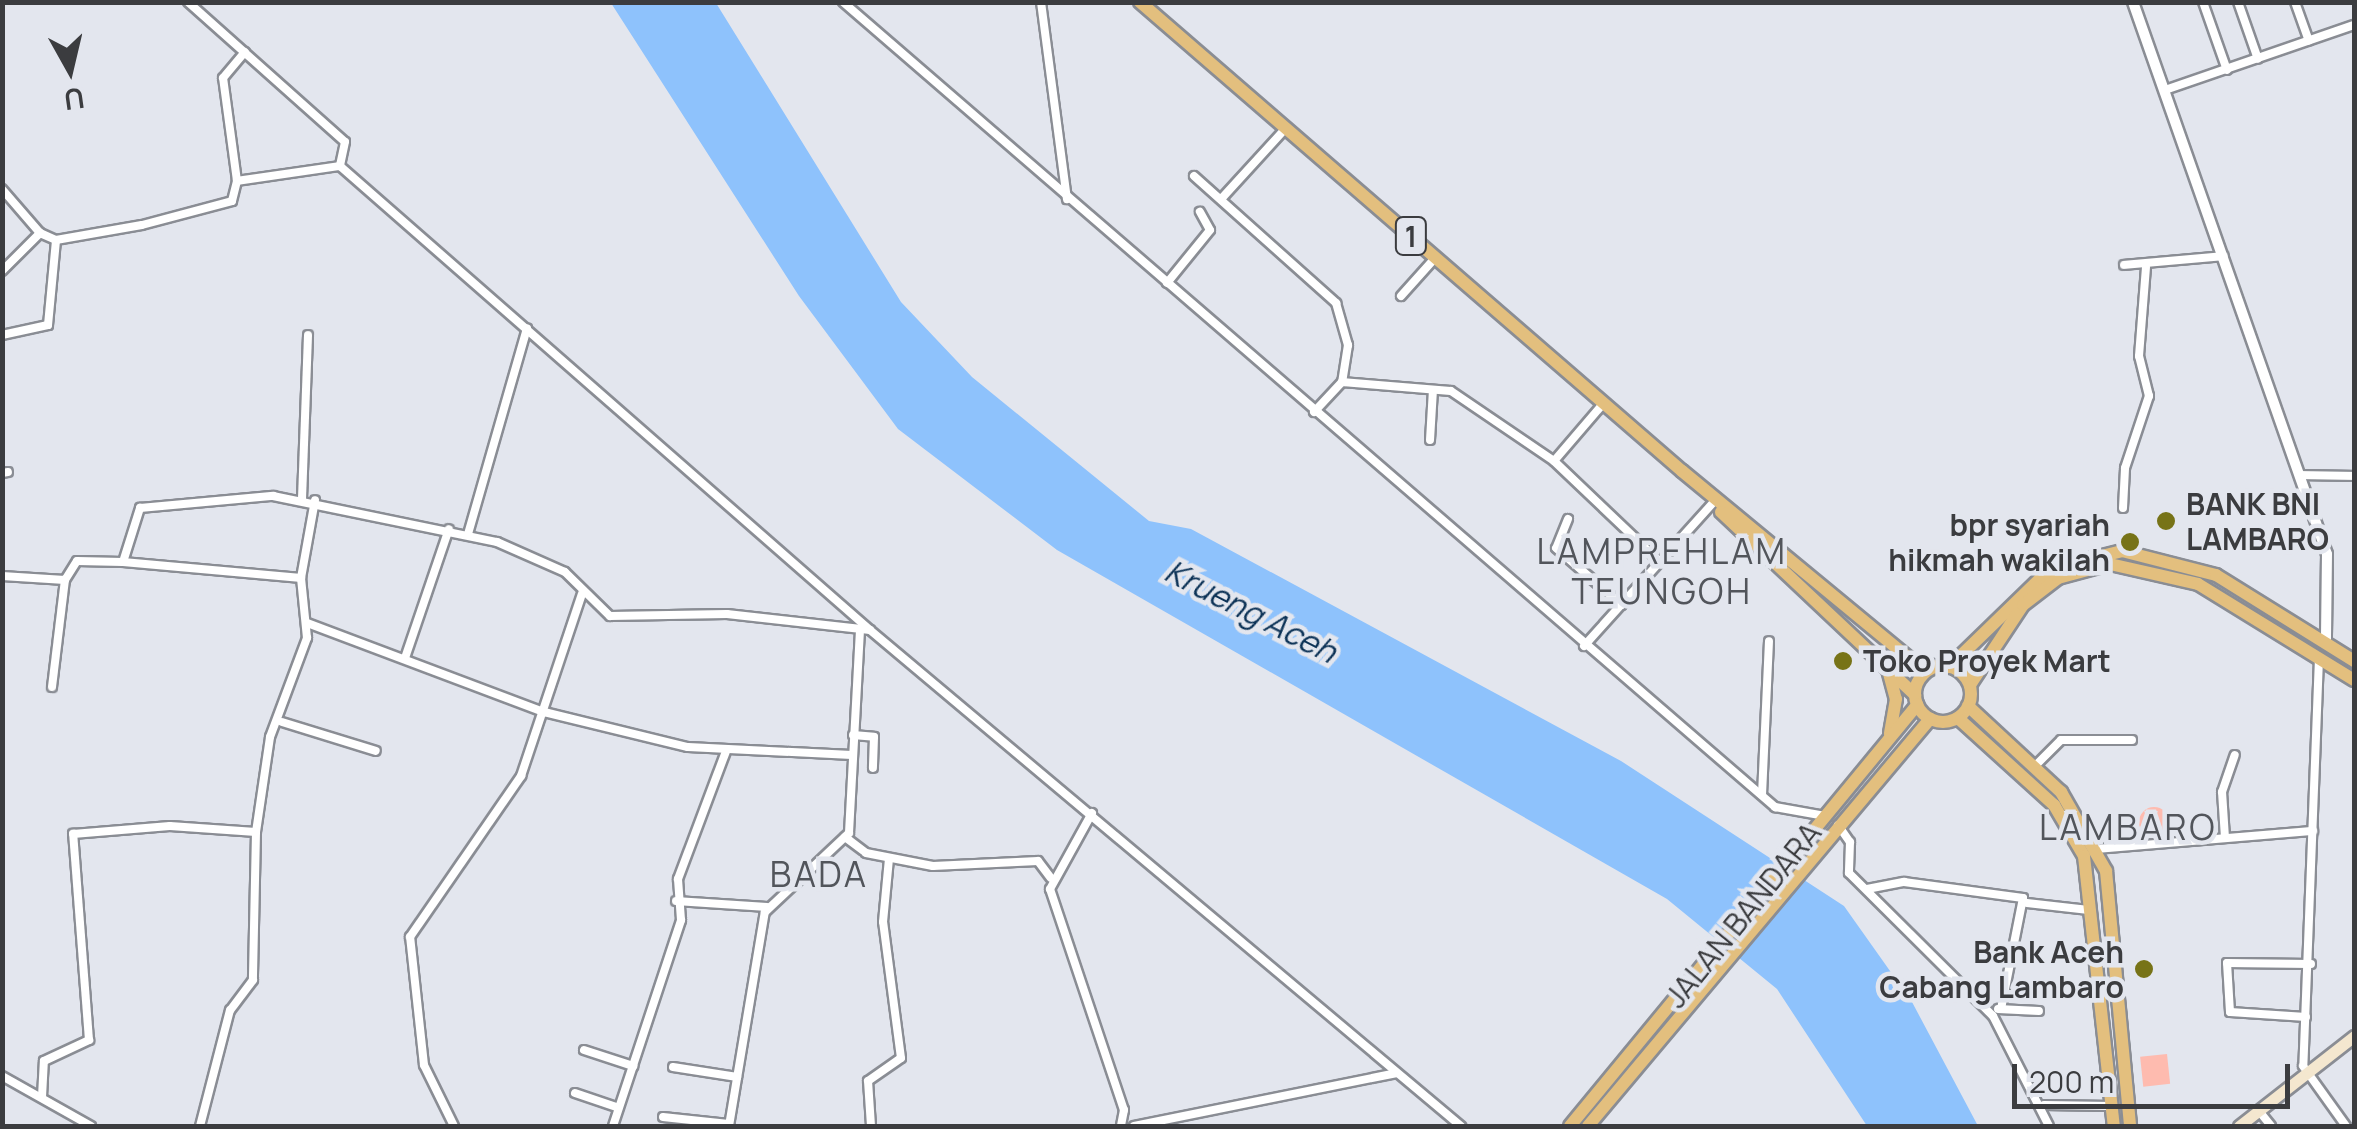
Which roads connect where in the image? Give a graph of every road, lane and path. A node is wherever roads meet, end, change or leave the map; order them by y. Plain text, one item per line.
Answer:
1 (188, 2) edge
2 (1040, 2) edge
3 (1140, 2) edge
4 (2133, 2) edge
5 (2203, 2) edge
6 (2238, 2) edge
7 (2295, 2) edge
8 (846, 4) edge
9 (2354, 25) edge
10 (2309, 41) junction
11 (245, 52) junction
12 (2258, 59) junction
13 (2227, 70) junction
14 (2165, 90) junction
15 (1286, 128) junction
16 (340, 166) junction
17 (1194, 176) dead end
18 (237, 182) junction
19 (2, 190) edge
20 (1222, 198) junction
21 (1068, 199) junction
22 (1200, 212) dead end
23 (40, 233) junction
24 (56, 240) junction
25 (2224, 256) junction
26 (1436, 257) junction
27 (2124, 264) dead end
28 (2146, 267) junction
29 (2, 271) edge
30 (1167, 283) junction
31 (1401, 296) dead end
32 (527, 328) junction
33 (2, 334) edge
34 (308, 336) dead end
35 (1342, 382) junction
36 (1433, 390) junction
37 (1602, 404) junction
38 (1314, 412) junction
39 (1430, 440) dead end
40 (1554, 462) junction
41 (1682, 472) junction
42 (2301, 475) junction
43 (2354, 476) edge
44 (302, 499) junction
45 (315, 500) junction
46 (1712, 504) junction
47 (2124, 508) dead end
48 (1568, 519) dead end
49 (449, 530) junction
50 (468, 534) junction
51 (123, 562) junction
52 (1660, 562) junction
53 (2, 576) edge
54 (301, 578) junction
55 (65, 580) junction
56 (582, 594) junction
57 (1622, 605) junction
58 (307, 622) junction
59 (865, 632) junction
60 (1769, 641) dead end
61 (2326, 642) junction
62 (1584, 646) junction
63 (1878, 651) junction
64 (405, 658) junction
65 (2319, 658) junction
66 (2354, 662) edge
67 (1942, 667) junction
68 (2354, 680) edge
69 (1970, 685) junction
70 (52, 687) dead end
71 (1916, 700) junction
72 (1968, 706) junction
73 (544, 712) junction
74 (1958, 718) junction
75 (1930, 719) junction
76 (282, 722) junction
77 (853, 735) junction
78 (2132, 740) dead end
79 (1886, 745) junction
80 (376, 751) dead end
81 (726, 751) junction
82 (2236, 754) dead end
83 (852, 755) junction
84 (2034, 767) junction
85 (874, 768) dead end
86 (1762, 795) junction
87 (1092, 813) junction
88 (1824, 816) junction
89 (1838, 825) junction
90 (2313, 830) junction
91 (256, 832) junction
92 (845, 838) junction
93 (2225, 838) junction
94 (2097, 849) junction
95 (889, 858) junction
96 (1051, 882) junction
97 (1867, 889) junction
98 (676, 901) junction
99 (2027, 903) junction
100 (767, 907) junction
101 (2094, 910) junction
102 (2311, 964) junction
103 (2001, 1009) junction
104 (2039, 1010) dead end
105 (1993, 1016) junction
106 (2306, 1017) junction
107 (2354, 1036) edge
108 (584, 1050) dead end
109 (633, 1066) junction
110 (673, 1067) dead end
111 (1396, 1072) junction
112 (2306, 1074) junction
113 (2, 1076) edge
114 (737, 1078) junction
115 (575, 1094) dead end
116 (42, 1096) junction
117 (2044, 1105) junction
118 (2112, 1106) junction
119 (619, 1108) junction
120 (2259, 1111) junction
121 (663, 1117) dead end
122 (729, 1125) edge
123 (91, 1126) edge
124 (200, 1126) edge
125 (454, 1126) edge
126 (613, 1126) edge
127 (871, 1126) edge
128 (1121, 1126) edge
129 (1134, 1126) edge
130 (1460, 1126) edge
131 (1570, 1126) edge
132 (1588, 1126) edge
133 (2049, 1126) edge
134 (2114, 1126) edge
135 (2130, 1126) edge
136 (2239, 1126) edge
137 (2271, 1126) edge
138 (2346, 1126) edge

1 - 11 street
2 - 21 street
3 - 15 highway, 1
4 - 14 street
5 - 13 street
6 - 12 street
7 - 10 street
8 - 21 street
9 - 10 street
10 - 12 street
11 - 16 street
11 - 18 street
12 - 13 street
13 - 14 street
14 - 25 street
15 - 20 street
15 - 26 highway, 1
16 - 18 street
16 - 32 street
17 - 20 street
18 - 24 street
19 - 23 street
20 - 35 street
21 - 30 street
22 - 30 street
23 - 24 street
23 - 29 street
24 - 33 street
25 - 28 street
25 - 42 street
26 - 31 street
26 - 37 highway, 1
27 - 28 street
28 - 47 street
30 - 38 street
32 - 50 street
32 - 59 street
34 - 44 street
35 - 36 street
35 - 38 street
36 - 39 street
36 - 40 street
37 - 40 street
37 - 41 highway, 1
38 - 62 street
40 - 52 street
41 - 46 highway, 1
41 - 67 highway, 1
42 - 43 street
42 - 61 street
44 - 45 street
44 - 51 street
45 - 49 street
45 - 54 street
46 - 52 street
46 - 63 highway, 1
48 - 57 street
49 - 50 street
49 - 64 street
50 - 56 street
51 - 54 street
51 - 55 street
52 - 57 street
53 - 55 street
54 - 58 street
55 - 70 street
56 - 59 street
56 - 73 street
57 - 62 street
58 - 64 street
58 - 76 street
59 - 77 street
59 - 87 street
60 - 86 street
61 - 66 highway
61 - 67 highway
62 - 86 street
63 - 71 highway, 1
63 - 79 highway
64 - 73 street
65 - 68 highway
65 - 69 highway
65 - 90 street
67 - 69 highway, 1
67 - 71 highway
69 - 72 highway
71 - 75 highway, 1
71 - 79 highway, JALAN BANDARA
72 - 74 highway
72 - 84 highway
73 - 81 street
73 - 125 street
74 - 75 highway
74 - 101 highway
75 - 89 highway, JALAN BANDARA
76 - 80 street
76 - 91 street
77 - 83 street
77 - 85 street
78 - 84 street
79 - 88 highway, JALAN BANDARA
81 - 83 street
81 - 98 street
82 - 93 street
83 - 92 street
84 - 94 highway
86 - 88 street
87 - 96 street
87 - 111 street
88 - 131 highway, JALAN BANDARA
89 - 97 street
89 - 132 highway, JALAN BANDARA
90 - 93 street
90 - 102 street
91 - 116 street
91 - 124 street
92 - 95 street
92 - 100 street
93 - 94 street
94 - 135 highway
95 - 96 street
95 - 127 street
96 - 128 street
97 - 99 street
97 - 105 street
98 - 100 street
98 - 109 street
99 - 101 street
99 - 103 street
100 - 114 street
101 - 118 highway
102 - 106 street
102 - 106 street
103 - 104 street
103 - 105 street
105 - 117 street
106 - 112 street
107 - 112 main road
108 - 109 street
109 - 119 street
110 - 114 street
111 - 129 street
111 - 130 street
112 - 120 main road
112 - 138 street
113 - 116 street
114 - 122 street
115 - 119 street
116 - 123 street
117 - 118 street
117 - 133 street
118 - 134 highway
119 - 126 street
120 - 136 main road
120 - 137 street
121 - 122 street

